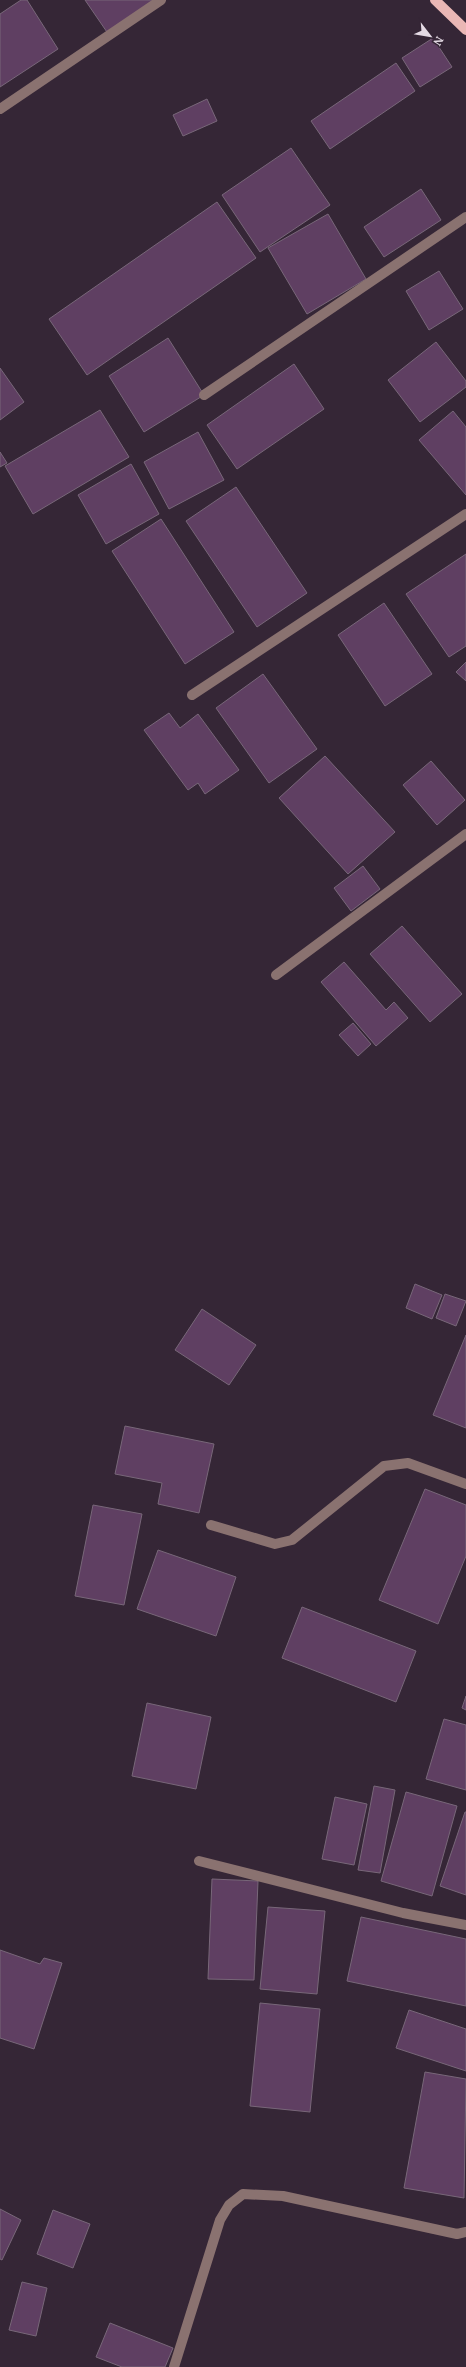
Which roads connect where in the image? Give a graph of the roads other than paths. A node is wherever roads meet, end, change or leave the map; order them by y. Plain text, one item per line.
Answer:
1 (161, 0) edge
2 (435, 0) edge
3 (466, 30) edge
4 (0, 109) edge
5 (466, 217) edge
6 (204, 395) dead end
7 (466, 514) edge
8 (192, 695) dead end
9 (466, 834) edge
10 (276, 975) dead end
11 (466, 1484) edge
12 (211, 1525) dead end
13 (199, 1861) dead end
14 (466, 1925) edge
15 (466, 2232) edge
16 (174, 2367) edge

1 - 4 street
2 - 3 main road
5 - 6 street
7 - 8 street
9 - 10 street
11 - 12 street
13 - 14 street
15 - 16 street

